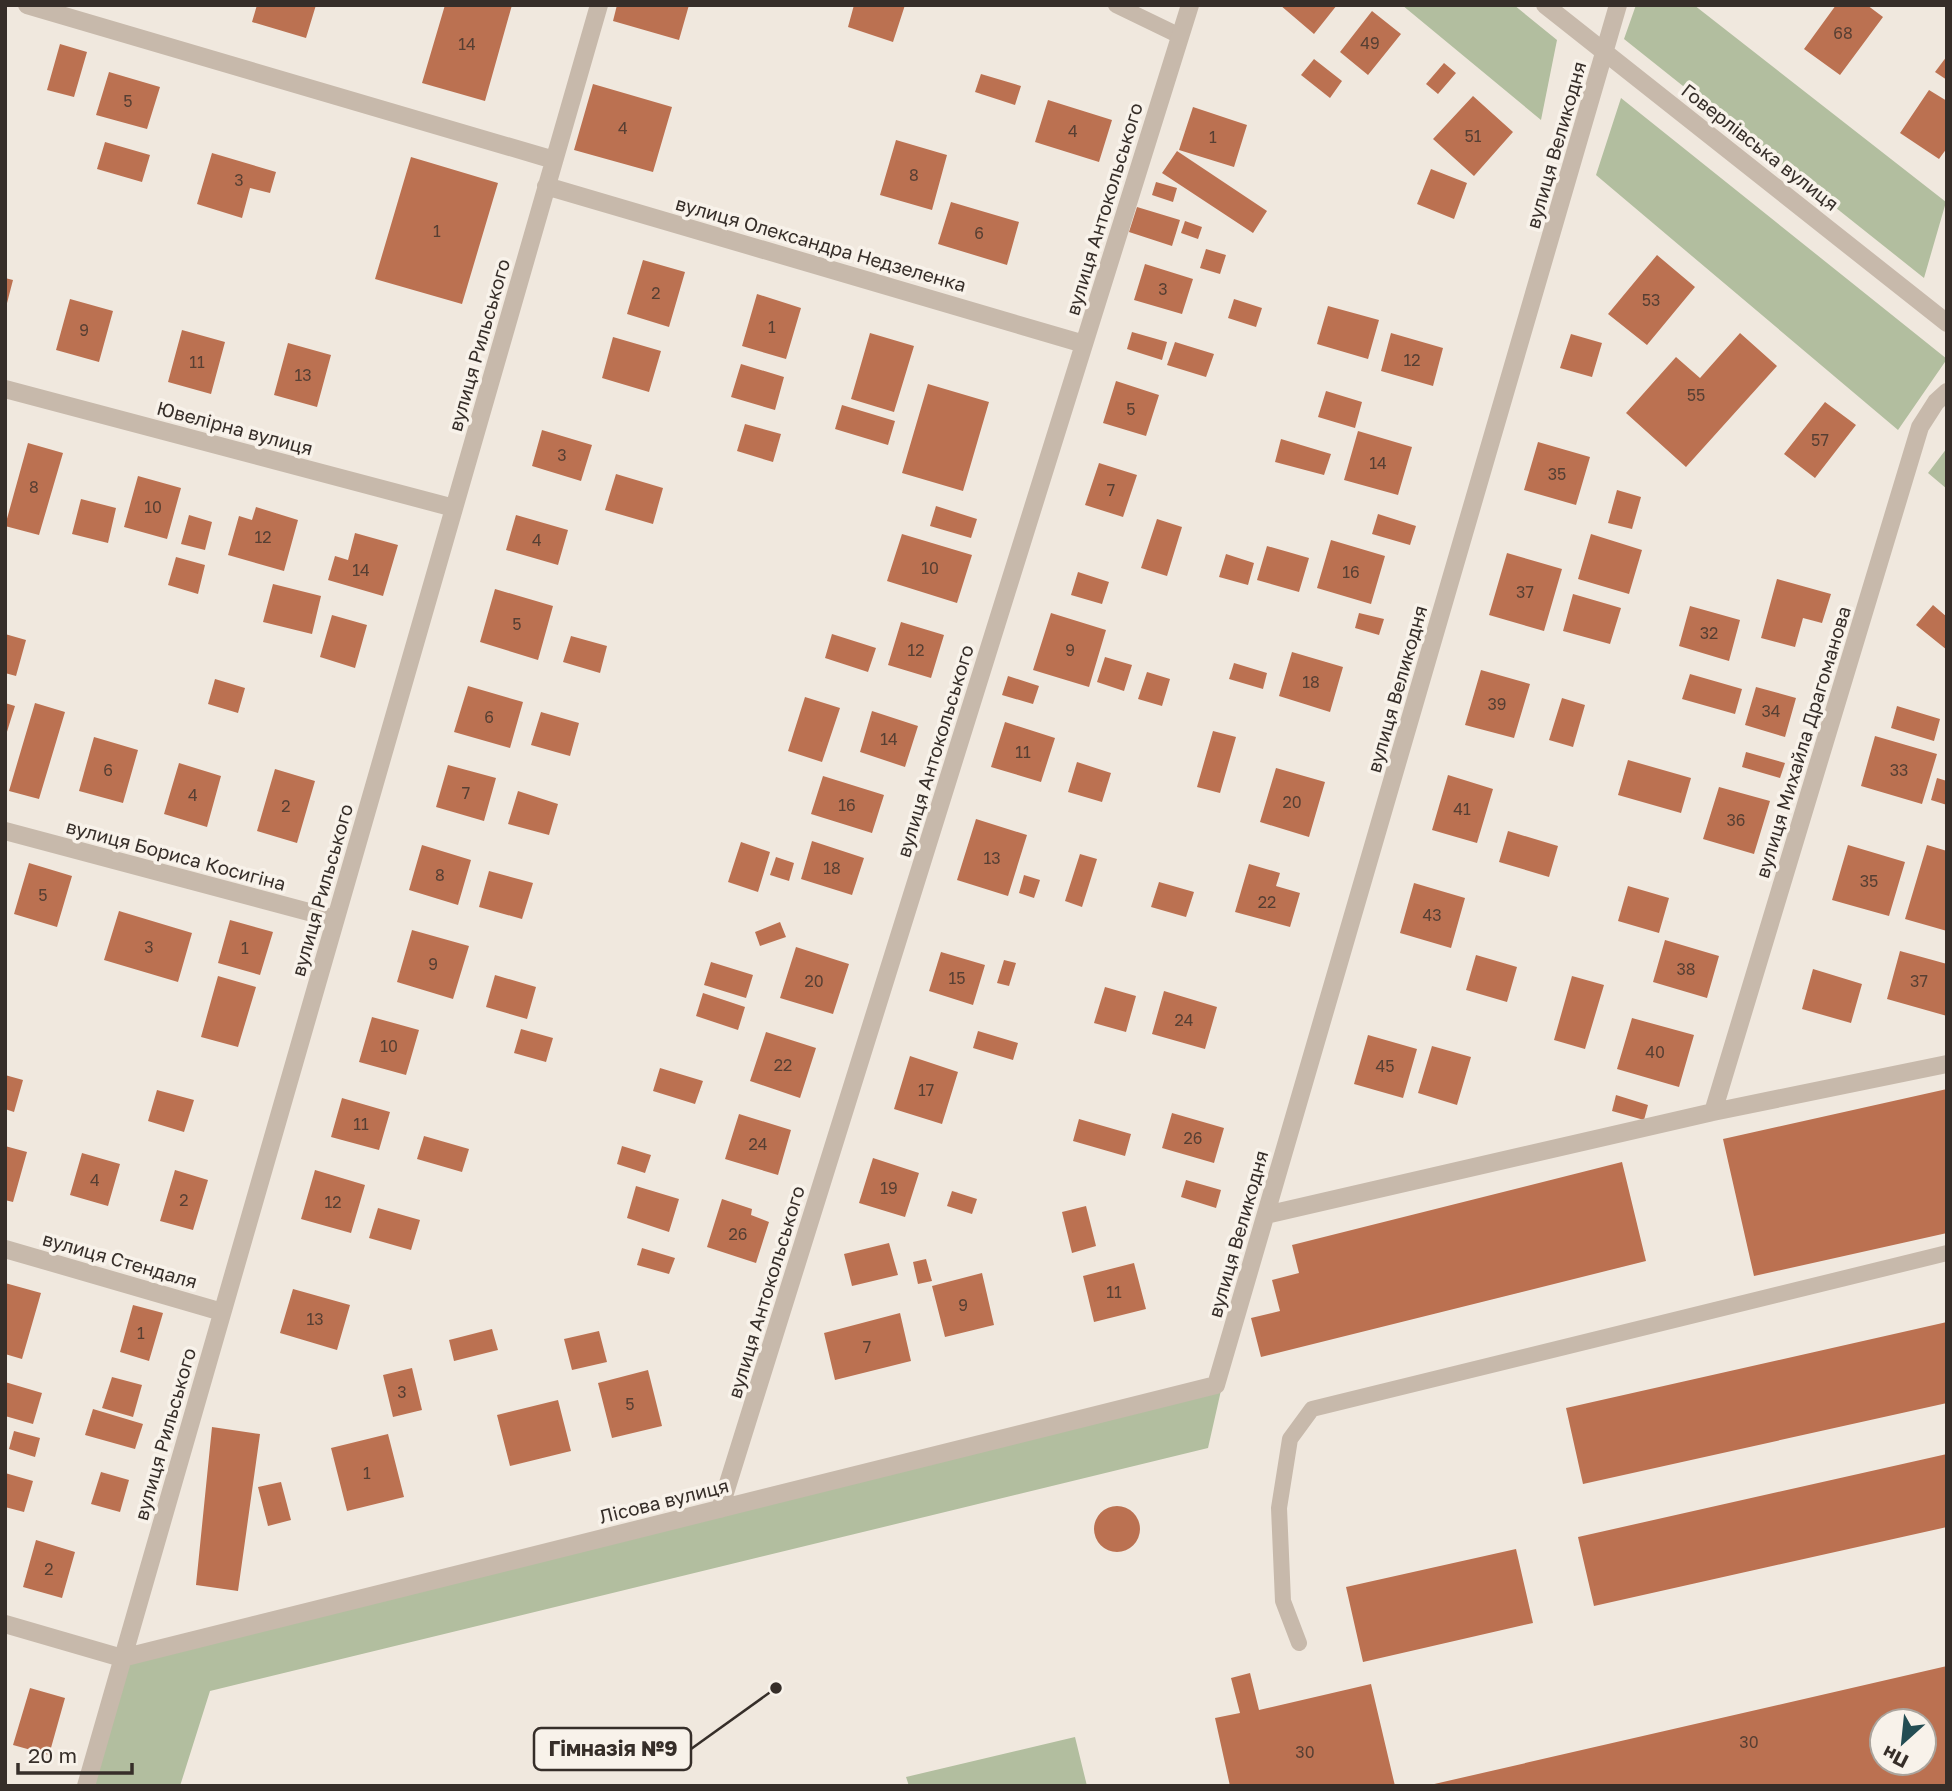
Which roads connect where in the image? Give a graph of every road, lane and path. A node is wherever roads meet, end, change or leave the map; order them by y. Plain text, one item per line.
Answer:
1 (27, 5) edge
2 (599, 5) edge
3 (1116, 5) edge
4 (1190, 5) edge
5 (1545, 5) edge
6 (1618, 5) edge
7 (1180, 36) junction
8 (1605, 51) junction
9 (554, 160) junction
10 (546, 186) junction
11 (1946, 320) edge
12 (1084, 344) junction
13 (5, 389) edge
14 (1947, 392) edge
15 (454, 508) junction
16 (5, 831) edge
17 (335, 919) junction
18 (1947, 1064) edge
19 (1713, 1112) junction
20 (1266, 1215) junction
21 (5, 1249) edge
22 (1947, 1253) edge
23 (222, 1312) junction
24 (1216, 1385) joint
25 (720, 1509) junction
26 (5, 1624) edge
27 (1299, 1643) dead end
28 (122, 1658) junction
29 (86, 1786) edge

1 - 9 street
2 - 9 street, вулиця Рильського
3 - 7 lane
4 - 7 street, вулиця Антокольського
5 - 8 street, Говерлівська вулиця
6 - 8 street, вулиця Великодня
7 - 12 street, вулиця Антокольського
8 - 11 street, Говерлівська вулиця
8 - 20 street, вулиця Великодня
9 - 10 street, вулиця Рильського
10 - 12 street, вулиця Олександра Недзеленка
10 - 15 street, вулиця Рильського
12 - 25 street, вулиця Антокольського
13 - 15 street, Ювелірна вулиця
14 - 19 street, вулиця Михайла Драгоманова
15 - 17 street, вулиця Рильського
16 - 17 street, вулиця Бориса Косигіна
17 - 23 street, вулиця Рильського
18 - 19 street
19 - 20 street
20 - 24 street, вулиця Великодня
21 - 23 street, вулиця Стендаля
22 - 27 lane
23 - 28 street, вулиця Рильського
24 - 25 street, Лісова вулиця
25 - 28 street, Лісова вулиця
26 - 28 street
28 - 29 street, вулиця Рильського

